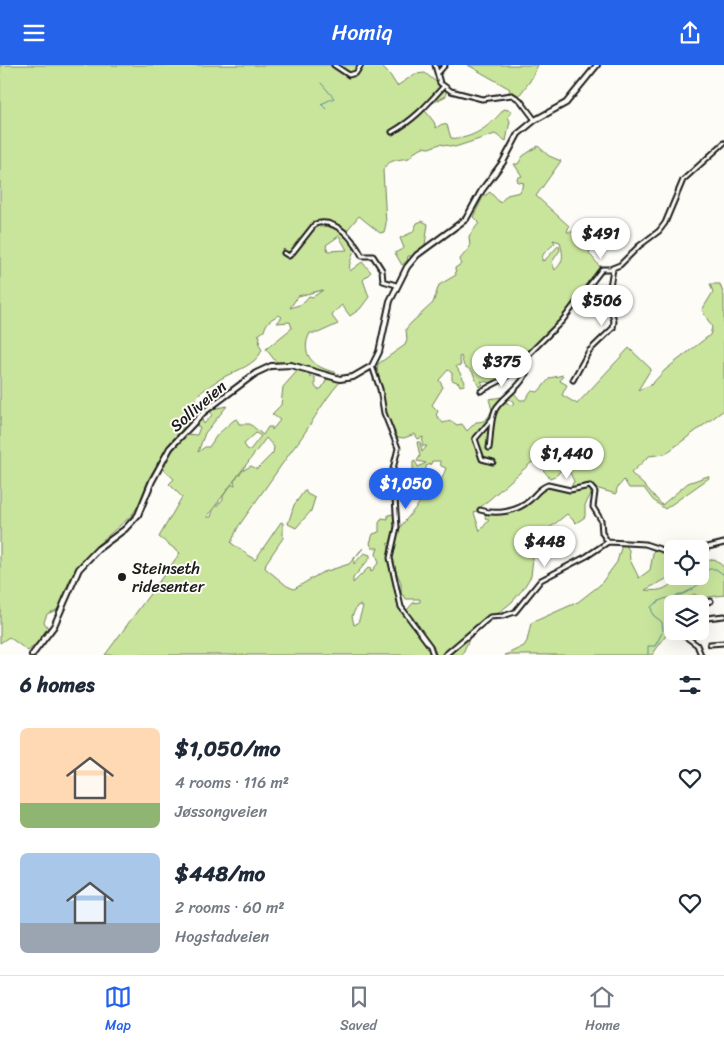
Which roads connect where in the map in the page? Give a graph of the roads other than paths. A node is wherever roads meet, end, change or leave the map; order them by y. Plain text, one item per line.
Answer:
1 (334, 65) edge
2 (362, 65) edge
3 (435, 65) edge
4 (445, 65) edge
5 (597, 65) edge
6 (438, 73) junction
7 (443, 87) junction
8 (535, 120) junction
9 (392, 131) dead end
10 (724, 143) edge
11 (284, 253) dead end
12 (613, 269) junction
13 (396, 285) junction
14 (524, 357) junction
15 (372, 365) junction
16 (572, 380) dead end
17 (481, 391) dead end
18 (493, 418) junction
19 (489, 449) dead end
20 (493, 462) dead end
21 (480, 510) dead end
22 (608, 542) junction
23 (724, 543) edge
24 (709, 547) edge
25 (664, 550) edge
26 (724, 616) edge
27 (709, 618) edge
28 (691, 640) edge
29 (724, 643) edge
30 (710, 645) dead end
31 (32, 655) edge
32 (433, 655) edge
33 (445, 655) edge
34 (701, 655) edge

1 - 2 street
3 - 6 street
4 - 6 street
5 - 8 street
6 - 7 street
7 - 8 street
7 - 9 street
8 - 13 street
10 - 12 street
11 - 13 street
12 - 14 street
12 - 16 street
13 - 15 street
14 - 17 street
14 - 18 street
15 - 31 street, Solliveien
15 - 32 street
18 - 19 street
18 - 20 street
21 - 22 street
22 - 25 street
22 - 33 street
23 - 24 street
26 - 27 street
28 - 34 street
29 - 30 street

